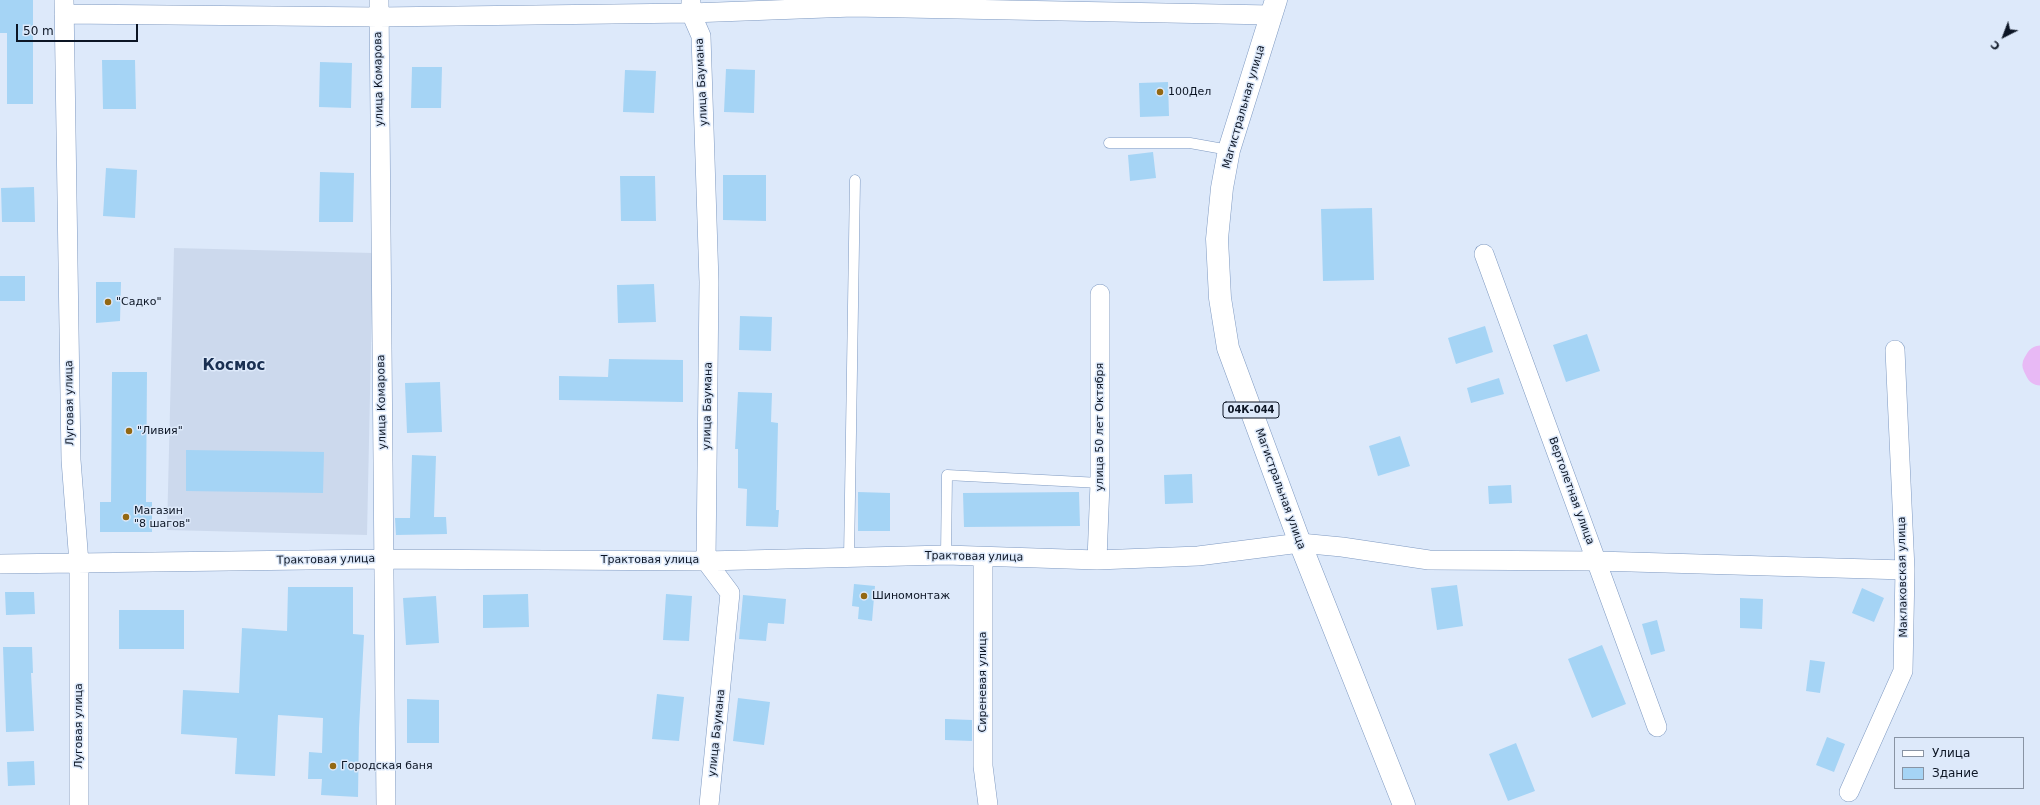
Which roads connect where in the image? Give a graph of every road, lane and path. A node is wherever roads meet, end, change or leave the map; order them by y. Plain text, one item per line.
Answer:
1 (1087, 5) edge
2 (691, 6) edge
3 (64, 7) edge
4 (379, 8) edge
5 (1274, 8) edge
6 (1109, 143) dead end
7 (1230, 150) junction
8 (855, 180) dead end
9 (1484, 254) dead end
10 (1100, 294) dead end
11 (1895, 350) dead end
12 (1100, 483) junction
13 (1300, 543) junction
14 (946, 555) junction
15 (849, 558) junction
16 (983, 558) junction
17 (384, 559) junction
18 (1097, 560) junction
19 (706, 561) junction
20 (1597, 561) junction
21 (79, 563) junction
22 (0, 564) edge
23 (1905, 570) junction
24 (1657, 727) dead end
25 (1849, 792) dead end
26 (79, 805) edge
27 (386, 805) edge
28 (709, 805) edge
29 (988, 805) edge
30 (1404, 805) edge

1 - 2 street
1 - 5 street
2 - 4 street
2 - 19 street, улица Баумана
3 - 4 street
3 - 21 street, Луговая улица
4 - 17 street, улица Комарова
5 - 7 main road, Магистральная улица / 04К-044
6 - 7 lane
7 - 13 main road, Магистральная улица / 04К-044
8 - 15 lane
9 - 20 street, Вертолетная улица
10 - 12 street, улица 50 лет Октября
11 - 23 street, Маклаковская улица
12 - 14 lane
12 - 18 street, улица 50 лет Октября
13 - 18 street, Трактовая улица
13 - 20 street, Трактовая улица
13 - 30 main road, Магистральная улица / 04К-044
14 - 15 street, Трактовая улица
14 - 16 street, Трактовая улица
15 - 19 street, Трактовая улица
16 - 18 street, Трактовая улица
16 - 29 street, Сиреневая улица
17 - 19 street, Трактовая улица
17 - 21 street, Трактовая улица
17 - 27 street, улица Комарова
19 - 28 street, улица Баумана
20 - 23 street, Трактовая улица
20 - 24 street, Вертолетная улица
21 - 22 street, Трактовая улица
21 - 26 street, Луговая улица
23 - 25 street, Маклаковская улица

